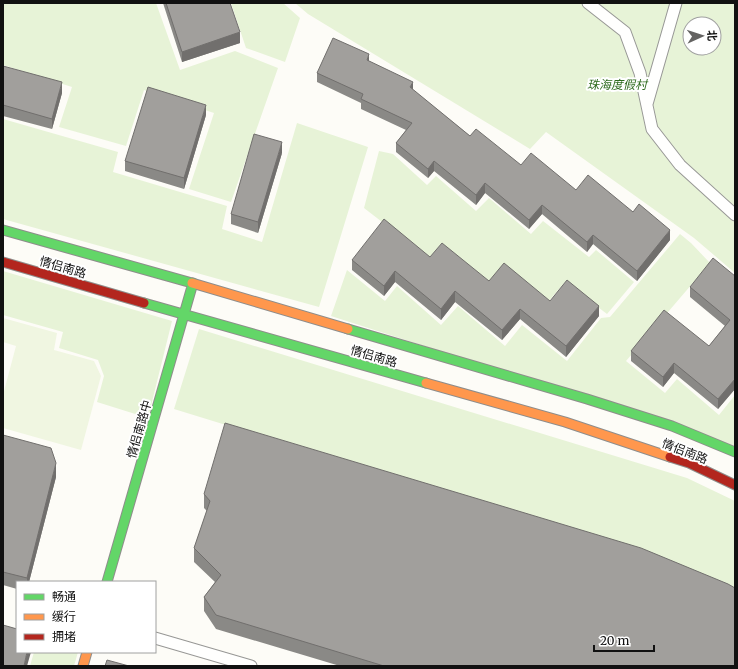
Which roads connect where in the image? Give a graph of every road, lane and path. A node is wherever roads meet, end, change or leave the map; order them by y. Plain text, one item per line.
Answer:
1 (588, 3) edge
2 (676, 3) edge
3 (647, 106) junction
4 (735, 215) edge
5 (3, 230) edge
6 (3, 262) edge
7 (193, 283) junction
8 (184, 315) junction
9 (735, 452) edge
10 (735, 485) edge
11 (107, 581) edge
12 (156, 638) edge
13 (87, 653) edge
14 (83, 666) edge
15 (251, 666) edge

1 - 3 lane
2 - 3 lane
3 - 4 lane
5 - 7 main road, 情侣南路
6 - 8 main road, 情侣南路
7 - 8 main road, 情侣南路中
7 - 9 main road, 情侣南路
8 - 10 main road, 情侣南路
8 - 11 main road, 情侣南路中
12 - 15 lane
13 - 14 main road

